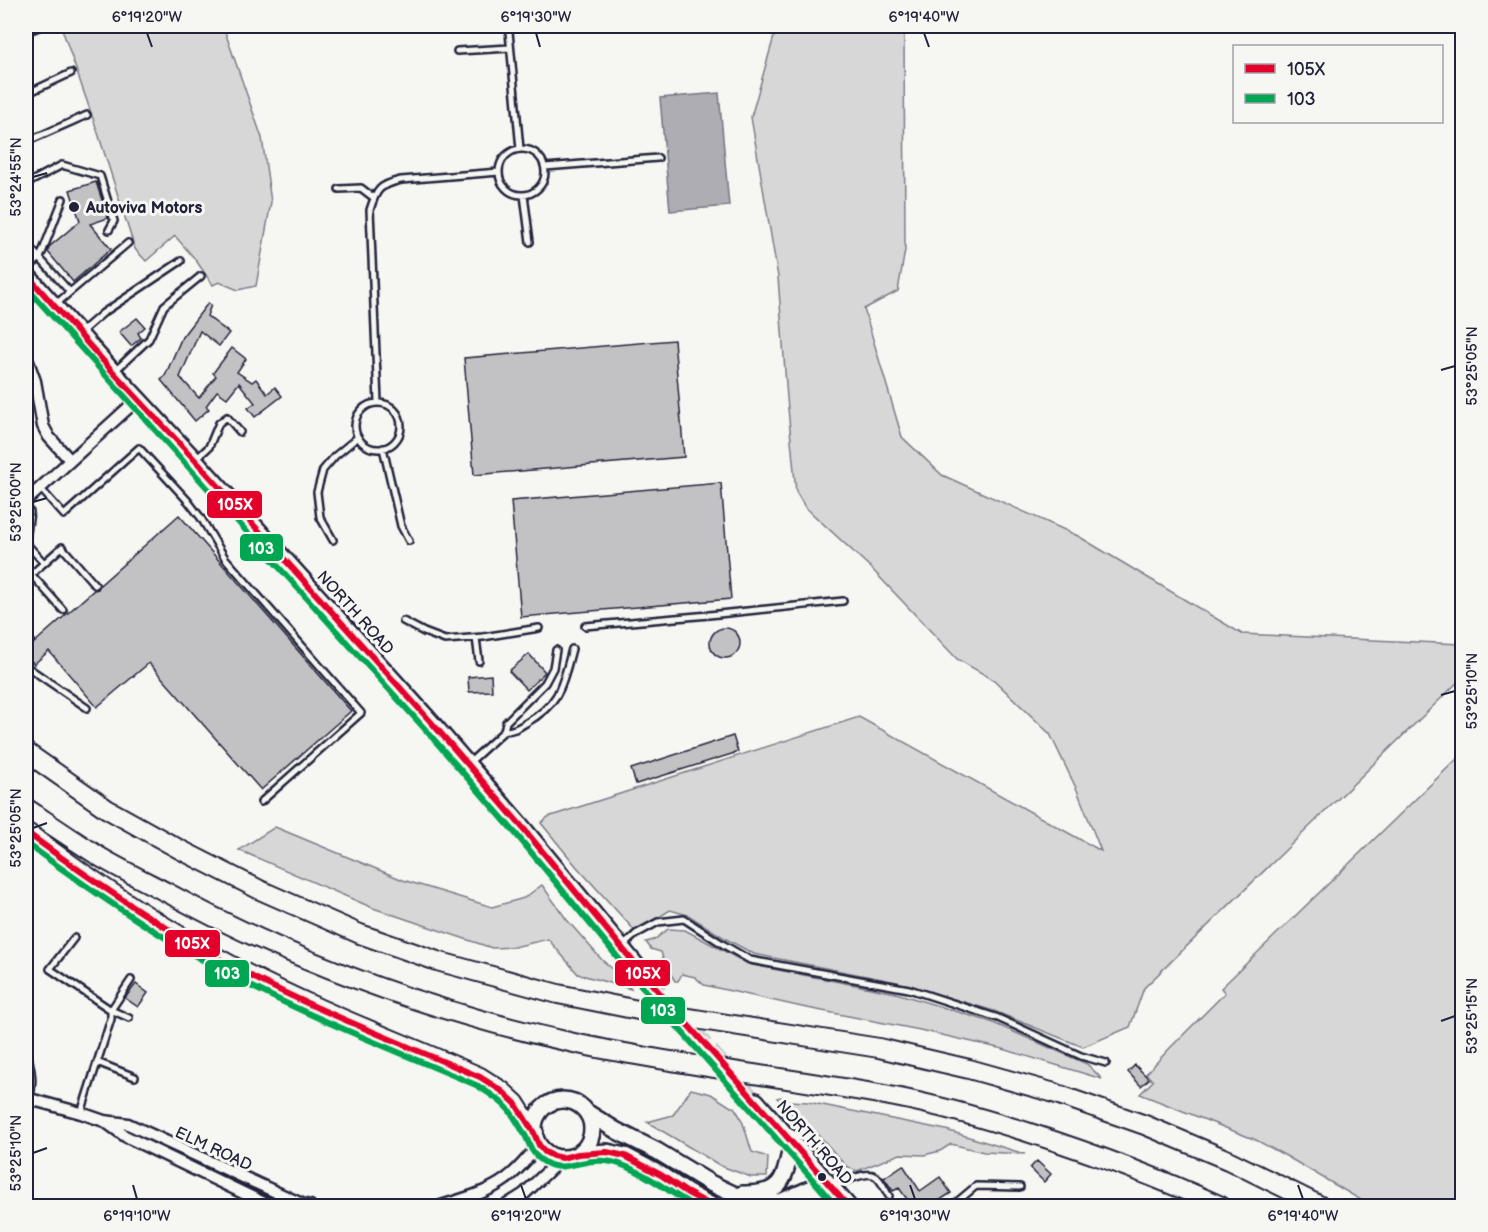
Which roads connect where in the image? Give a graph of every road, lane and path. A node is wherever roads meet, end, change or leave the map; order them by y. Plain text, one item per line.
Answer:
1 (41, 26) edge
2 (510, 26) edge
3 (26, 33) edge
4 (510, 48) junction
5 (458, 51) dead end
6 (71, 73) dead end
7 (26, 94) edge
8 (87, 115) dead end
9 (26, 142) edge
10 (520, 149) junction
11 (658, 158) dead end
12 (545, 167) junction
13 (499, 172) junction
14 (26, 184) edge
15 (339, 189) dead end
16 (524, 195) junction
17 (374, 198) junction
18 (63, 199) dead end
19 (109, 230) dead end
20 (530, 242) dead end
21 (26, 243) edge
22 (128, 243) dead end
23 (39, 258) junction
24 (181, 261) dead end
25 (26, 272) edge
26 (201, 276) dead end
27 (70, 292) junction
28 (54, 306) junction
29 (79, 334) junction
30 (26, 356) edge
31 (114, 373) junction
32 (138, 399) junction
33 (378, 402) junction
34 (240, 432) dead end
35 (358, 437) junction
36 (383, 448) junction
37 (70, 460) junction
38 (195, 460) junction
39 (40, 488) junction
40 (26, 501) edge
41 (26, 508) edge
42 (333, 540) dead end
43 (26, 541) edge
44 (409, 541) dead end
45 (44, 563) junction
46 (31, 574) junction
47 (26, 579) edge
48 (94, 585) dead end
49 (843, 601) dead end
50 (63, 609) dead end
51 (403, 621) dead end
52 (585, 626) dead end
53 (539, 628) dead end
54 (476, 638) junction
55 (572, 649) dead end
56 (556, 650) dead end
57 (478, 661) dead end
58 (26, 666) edge
59 (87, 708) dead end
60 (504, 731) junction
61 (26, 752) edge
62 (468, 764) junction
63 (261, 802) dead end
64 (26, 808) edge
65 (26, 832) edge
66 (74, 938) dead end
67 (621, 948) junction
68 (131, 980) dead end
69 (650, 982) tunnel mouth
70 (111, 1010) junction
71 (129, 1018) dead end
72 (26, 1047) edge
73 (97, 1062) junction
74 (1106, 1063) dead end
75 (135, 1077) dead end
76 (27, 1098) edge
77 (756, 1101) tunnel mouth
78 (81, 1113) junction
79 (588, 1113) junction
80 (104, 1121) junction
81 (780, 1128) junction
82 (536, 1139) junction
83 (792, 1143) junction
84 (578, 1154) junction
85 (562, 1158) junction
86 (1020, 1187) dead end
87 (831, 1188) junction
88 (686, 1192) junction
89 (733, 1194) junction
90 (889, 1196) dead end
91 (273, 1206) edge
92 (310, 1206) edge
93 (441, 1206) edge
94 (505, 1206) edge
95 (677, 1206) edge
96 (712, 1206) edge
97 (813, 1206) edge
98 (848, 1206) edge
99 (952, 1206) edge
100 (1221, 1206) edge
101 (1321, 1206) edge

1 - 3 lane
2 - 4 lane
4 - 5 lane
4 - 10 lane
6 - 7 lane
8 - 9 lane
10 - 12 lane
10 - 13 lane
11 - 12 lane
12 - 16 lane
13 - 16 lane
13 - 17 lane
14 - 19 lane
15 - 17 lane
16 - 20 lane
17 - 33 lane
18 - 23 lane
21 - 23 lane
22 - 27 lane
23 - 25 lane
23 - 27 lane
24 - 29 lane
25 - 28 main road, NORTH ROAD
26 - 31 lane
27 - 28 lane
28 - 29 main road, NORTH ROAD
29 - 31 main road, NORTH ROAD
30 - 37 street
31 - 32 main road, NORTH ROAD
32 - 37 street
32 - 38 main road, NORTH ROAD
33 - 35 lane
33 - 36 lane
34 - 38 lane
35 - 36 lane
35 - 42 lane
36 - 44 lane
37 - 39 street
38 - 62 main road, NORTH ROAD
39 - 40 street
39 - 63 lane
41 - 43 lane
43 - 45 lane
45 - 46 lane
45 - 48 lane
46 - 47 lane
46 - 50 lane
49 - 52 lane
51 - 54 lane
53 - 54 lane
54 - 57 lane
55 - 60 lane
56 - 60 lane
58 - 59 lane
60 - 62 lane
61 - 101 highway
62 - 67 main road, NORTH ROAD
64 - 100 highway
65 - 82 highway
66 - 70 lane
67 - 69 main road, NORTH ROAD
67 - 74 lane
68 - 70 lane
70 - 71 lane
70 - 73 lane
72 - 76 lane
73 - 75 lane
73 - 78 lane
76 - 78 street, ELM ROAD
77 - 81 main road, NORTH ROAD
78 - 80 street, ELM ROAD
79 - 82 main road
79 - 84 main road
79 - 89 main road
80 - 91 street, ELM ROAD
80 - 92 street, ELM ROAD
81 - 83 main road, NORTH ROAD
81 - 87 lane
82 - 85 main road
82 - 93 street
83 - 87 main road, NORTH ROAD
83 - 89 main road
84 - 85 main road
84 - 88 main road
85 - 94 street
86 - 99 lane
87 - 89 main road
87 - 90 lane
87 - 97 main road
87 - 98 main road, NORTH ROAD
88 - 95 street
88 - 96 main road

